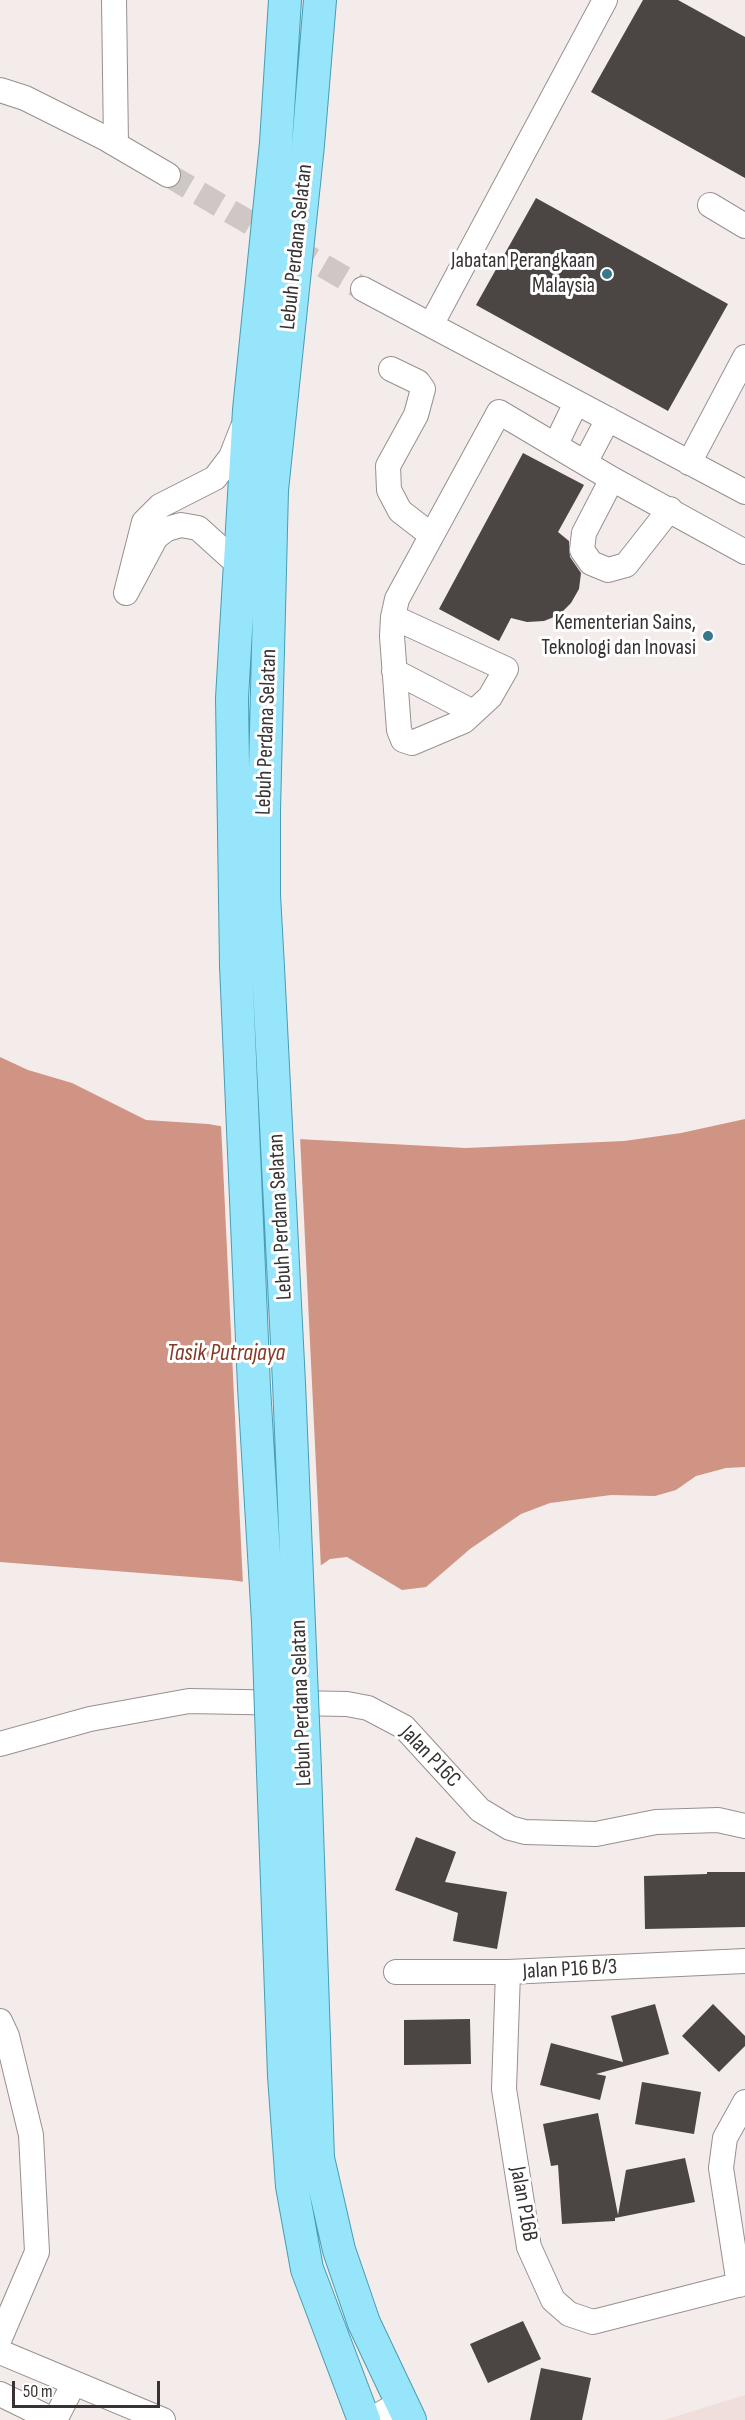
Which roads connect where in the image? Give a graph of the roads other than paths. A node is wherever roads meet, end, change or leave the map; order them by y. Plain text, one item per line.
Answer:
1 (114, 0) edge
2 (285, 0) edge
3 (320, 0) edge
4 (605, 0) edge
5 (0, 90) edge
6 (116, 144) junction
7 (168, 175) tunnel mouth
8 (710, 205) dead end
9 (745, 226) edge
10 (363, 289) tunnel mouth
11 (431, 325) junction
12 (745, 357) edge
13 (391, 369) dead end
14 (576, 403) junction
15 (249, 410) junction
16 (608, 419) junction
17 (556, 444) junction
18 (586, 461) junction
19 (689, 463) junction
20 (612, 479) junction
21 (745, 492) edge
22 (670, 509) junction
23 (431, 534) junction
24 (745, 552) edge
25 (239, 565) junction
26 (393, 616) junction
27 (394, 671) junction
28 (473, 712) junction
29 (0, 1744) edge
30 (745, 1826) edge
31 (745, 1961) edge
32 (396, 1972) dead end
33 (508, 1972) junction
34 (0, 2021) edge
35 (745, 2102) edge
36 (742, 2284) edge
37 (0, 2338) edge
38 (0, 2352) edge
39 (74, 2383) junction
40 (0, 2394) edge
41 (405, 2411) edge
42 (54, 2420) edge
43 (163, 2420) edge
44 (364, 2420) edge
45 (370, 2420) edge

1 - 6 street
2 - 15 main road, Lebuh Perdana Selatan
3 - 41 main road, Lebuh Perdana Selatan, bridge
4 - 11 street
5 - 6 street
6 - 7 street
8 - 9 street
10 - 11 street
11 - 14 street
12 - 19 street
13 - 23 street
14 - 16 street
14 - 17 street
15 - 25 main road, Lebuh Perdana Selatan
15 - 25 street
16 - 18 street
16 - 19 street
17 - 18 street
17 - 23 street
18 - 20 street
19 - 21 street
20 - 22 street
20 - 22 street
22 - 24 street
23 - 26 street
25 - 44 main road, Lebuh Perdana Selatan, bridge
26 - 27 street
26 - 28 street
27 - 28 street
27 - 28 street
29 - 30 street, Jalan P16C
31 - 33 street, Jalan P16 B/3
32 - 33 street, Jalan P16 B/3
33 - 36 street, Jalan P16B
34 - 37 street
35 - 36 street
38 - 39 street
39 - 42 street
39 - 43 street
40 - 42 street
41 - 45 street

